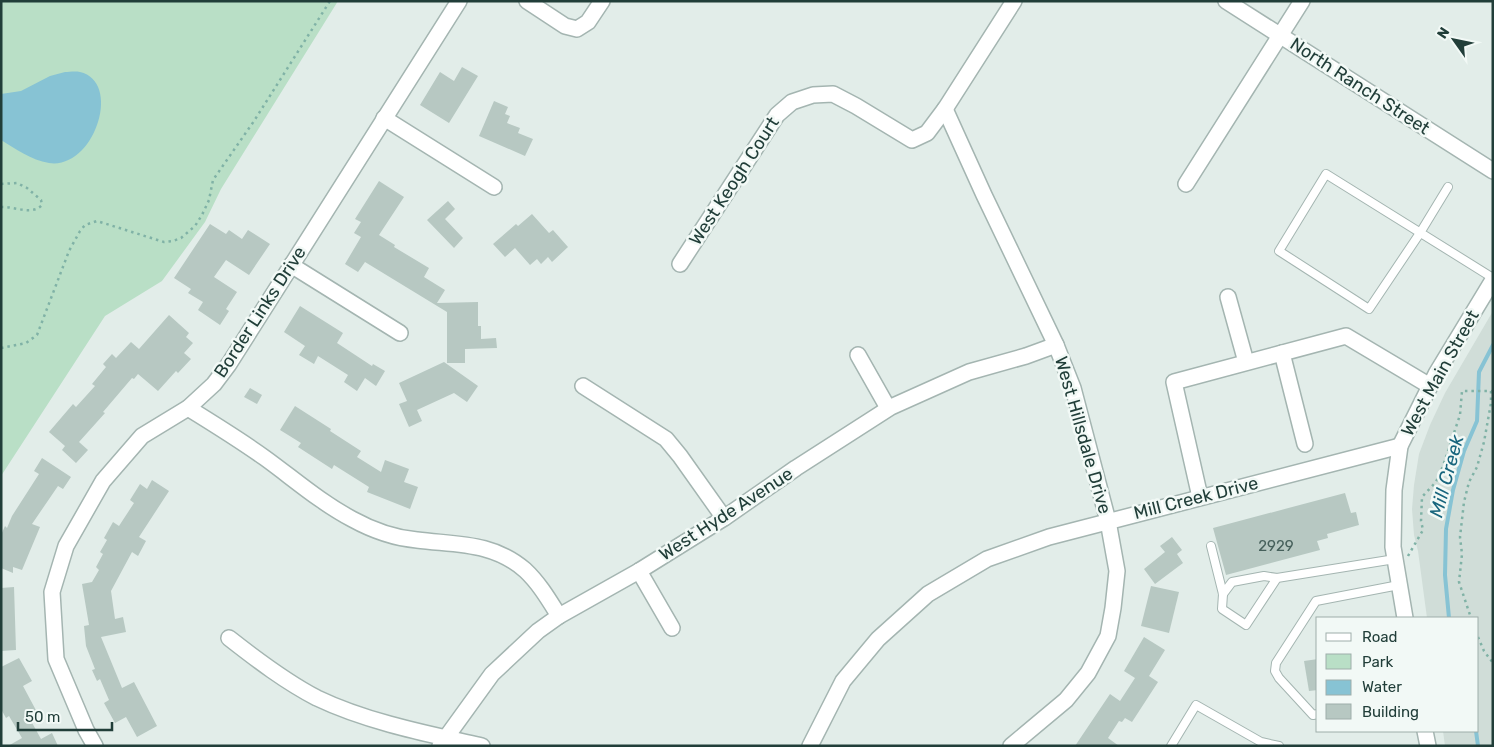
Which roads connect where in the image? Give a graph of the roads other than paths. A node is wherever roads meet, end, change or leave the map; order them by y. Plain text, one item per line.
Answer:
1 (459, 1) edge
2 (527, 1) edge
3 (602, 1) edge
4 (1014, 1) edge
5 (1226, 1) edge
6 (1302, 1) edge
7 (1280, 36) junction
8 (945, 109) junction
9 (384, 118) junction
10 (1493, 171) edge
11 (1186, 184) dead end
12 (494, 187) dead end
13 (1448, 187) dead end
14 (1420, 233) junction
15 (680, 264) dead end
16 (292, 265) junction
17 (1493, 279) edge
18 (1228, 297) dead end
19 (400, 333) dead end
20 (1056, 345) junction
21 (1282, 353) junction
22 (858, 355) dead end
23 (1246, 362) junction
24 (583, 386) dead end
25 (1430, 386) junction
26 (188, 408) junction
27 (888, 408) junction
28 (1305, 444) dead end
29 (1400, 446) junction
30 (1200, 497) junction
31 (724, 518) junction
32 (1108, 521) junction
33 (1211, 546) dead end
34 (1401, 561) junction
35 (638, 571) junction
36 (1277, 578) junction
37 (1400, 585) junction
38 (1222, 594) junction
39 (559, 616) junction
40 (1405, 617) edge
41 (672, 628) dead end
42 (229, 638) dead end
43 (1316, 714) edge
44 (1425, 732) edge
45 (443, 742) edge
46 (95, 746) edge
47 (482, 746) edge
48 (810, 746) edge
49 (1011, 746) edge
50 (1171, 746) edge
51 (1279, 746) edge
52 (1428, 746) edge

1 - 9 street, Border Links Drive
2 - 3 street
4 - 8 street
5 - 7 street, North Ranch Street
6 - 7 street
7 - 10 street, North Ranch Street
7 - 11 street
8 - 15 street, West Keogh Court
8 - 20 street, West Hillsdale Drive
9 - 12 street
9 - 16 street, Border Links Drive
13 - 14 lane
14 - 14 lane
14 - 17 lane
16 - 19 street
16 - 26 street, Border Links Drive
17 - 25 street, West Main Street
18 - 23 street
20 - 27 street, West Hyde Avenue
20 - 32 street, West Hillsdale Drive
21 - 23 street
21 - 25 street
21 - 28 street
22 - 27 street
23 - 30 street
24 - 31 street
25 - 29 street, West Main Street
26 - 39 street
26 - 46 street, Border Links Drive
27 - 31 street, West Hyde Avenue
29 - 30 street, Mill Creek Drive
29 - 34 street, West Main Street
30 - 32 street, Mill Creek Drive
31 - 35 street, West Hyde Avenue
32 - 48 street, Mill Creek Drive
32 - 49 street, West Hillsdale Drive
33 - 38 lane
34 - 36 lane
34 - 37 street, West Main Street
35 - 39 street, West Hyde Avenue
35 - 41 street
36 - 38 lane
36 - 38 lane
37 - 40 street, West Main Street
37 - 43 lane
39 - 45 street, West Hyde Avenue
42 - 45 street
44 - 52 street
45 - 47 street
50 - 51 lane

